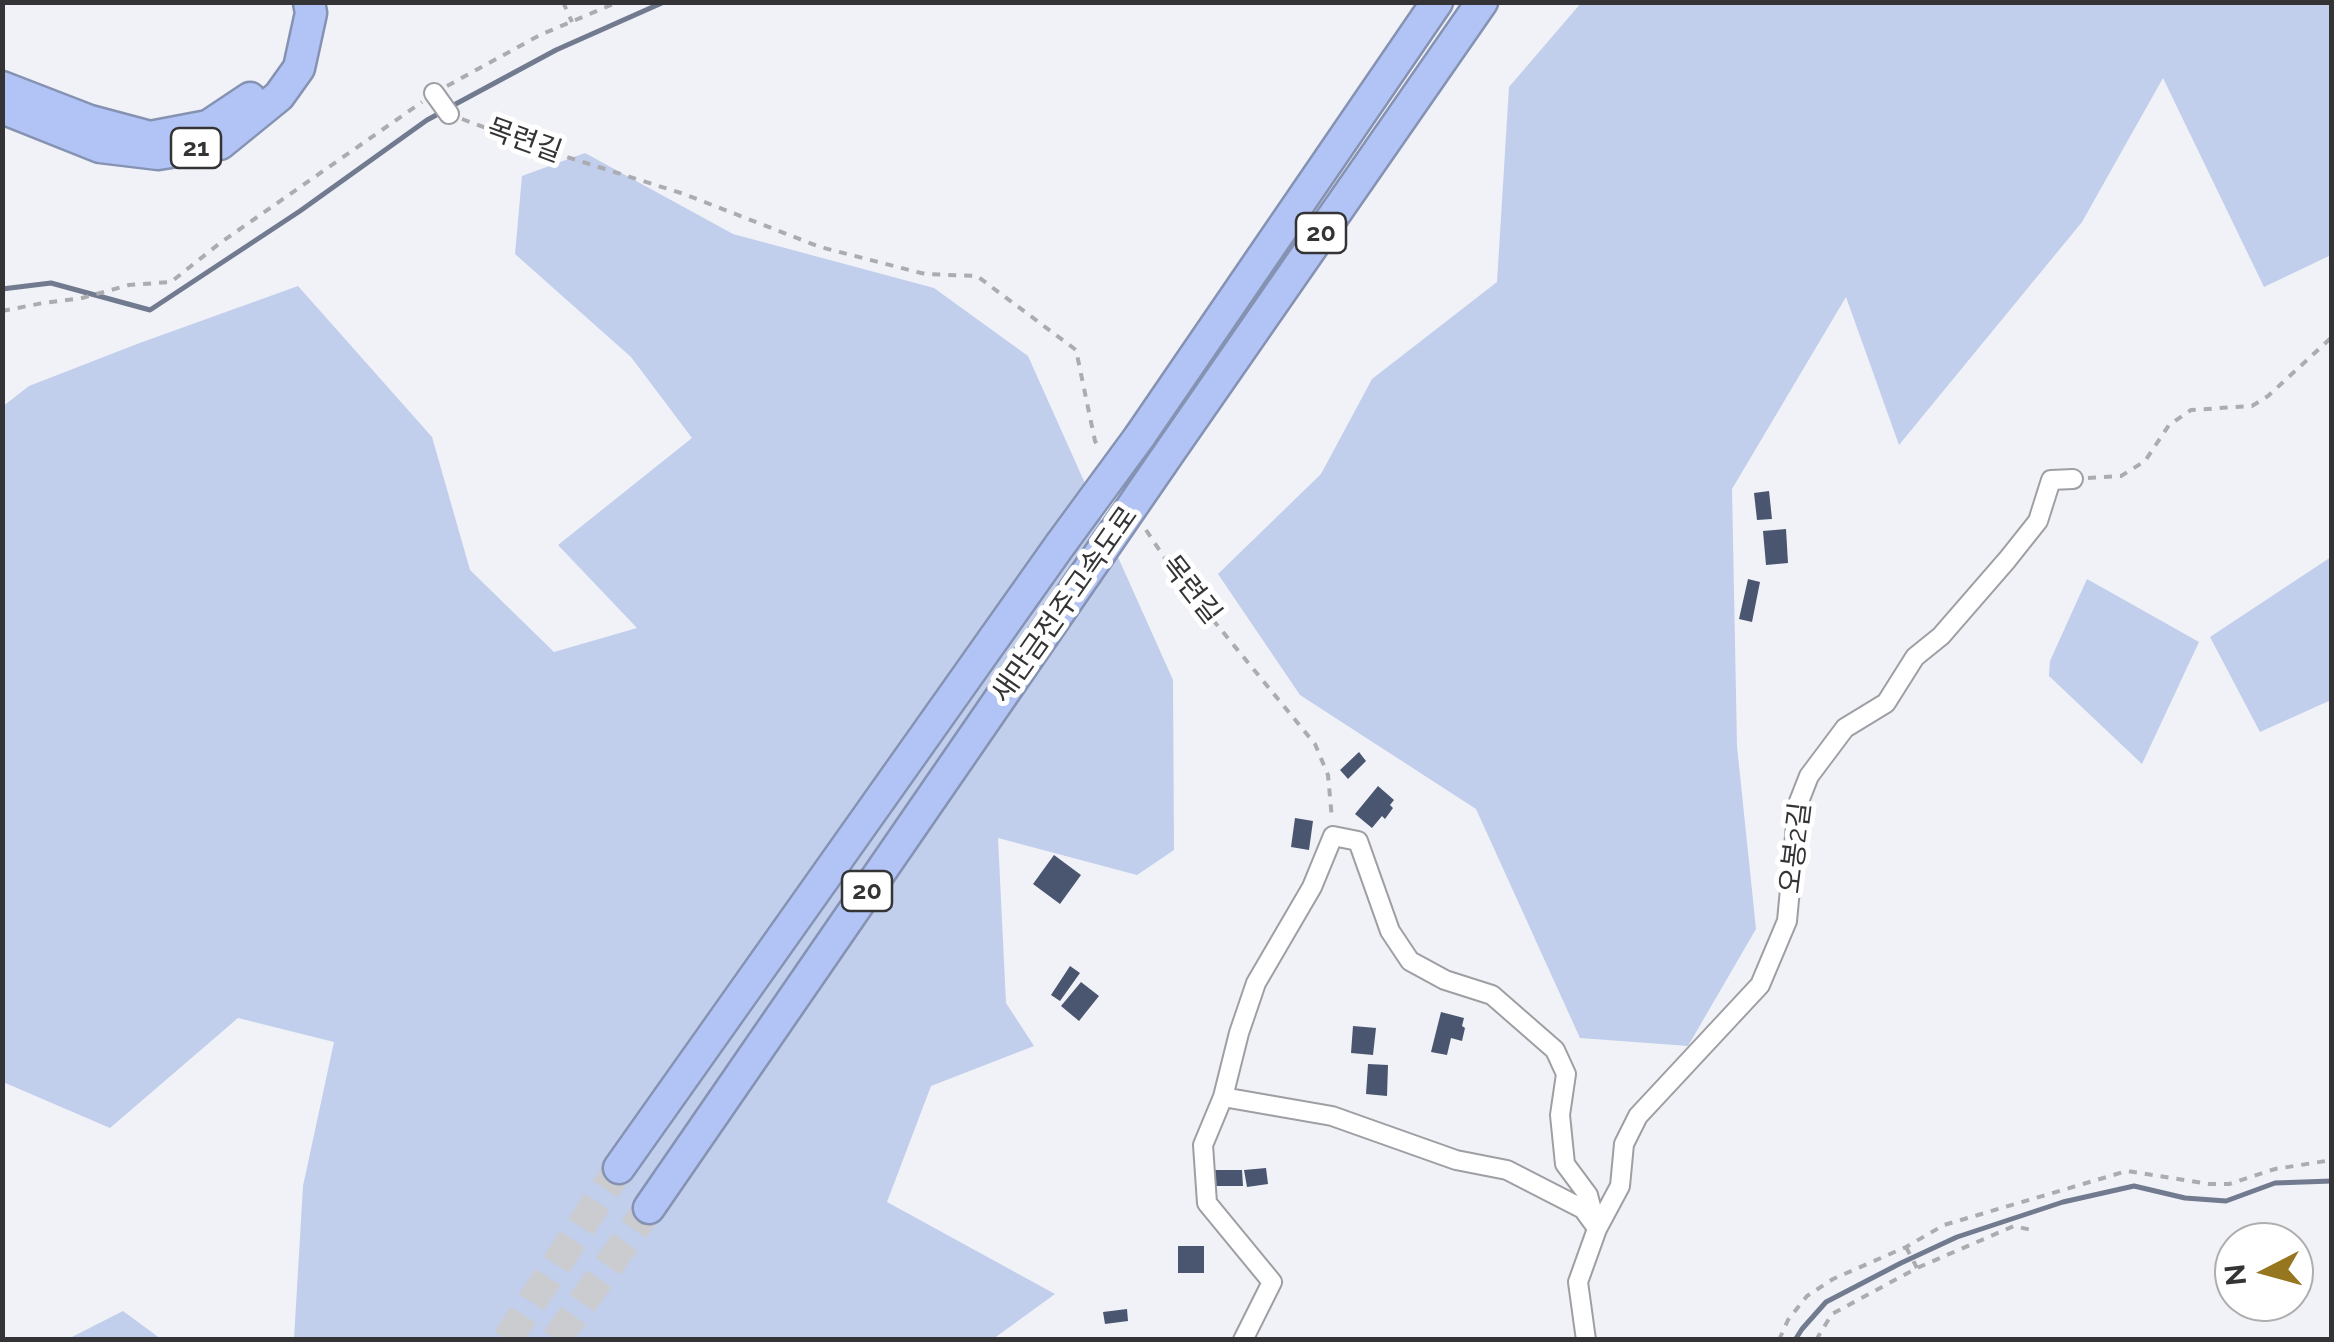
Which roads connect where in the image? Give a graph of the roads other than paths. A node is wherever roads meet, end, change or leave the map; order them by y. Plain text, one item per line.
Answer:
1 (290, 2) edge
2 (309, 2) edge
3 (1437, 2) edge
4 (1482, 2) edge
5 (2, 87) edge
6 (2, 108) edge
7 (2073, 479) road end
8 (1223, 1097) junction
9 (619, 1168) tunnel mouth
10 (649, 1208) tunnel mouth
11 (1597, 1229) junction
12 (1243, 1340) edge
13 (1586, 1340) edge

1 - 5 highway
2 - 6 highway, 21
3 - 9 highway, 새만금전주고속도로 / 20, bridge
4 - 10 highway, 새만금전주고속도로 / 20, bridge
7 - 11 street, 오봉2길
8 - 11 street
8 - 11 street
8 - 12 street
11 - 13 street, 오봉2길

